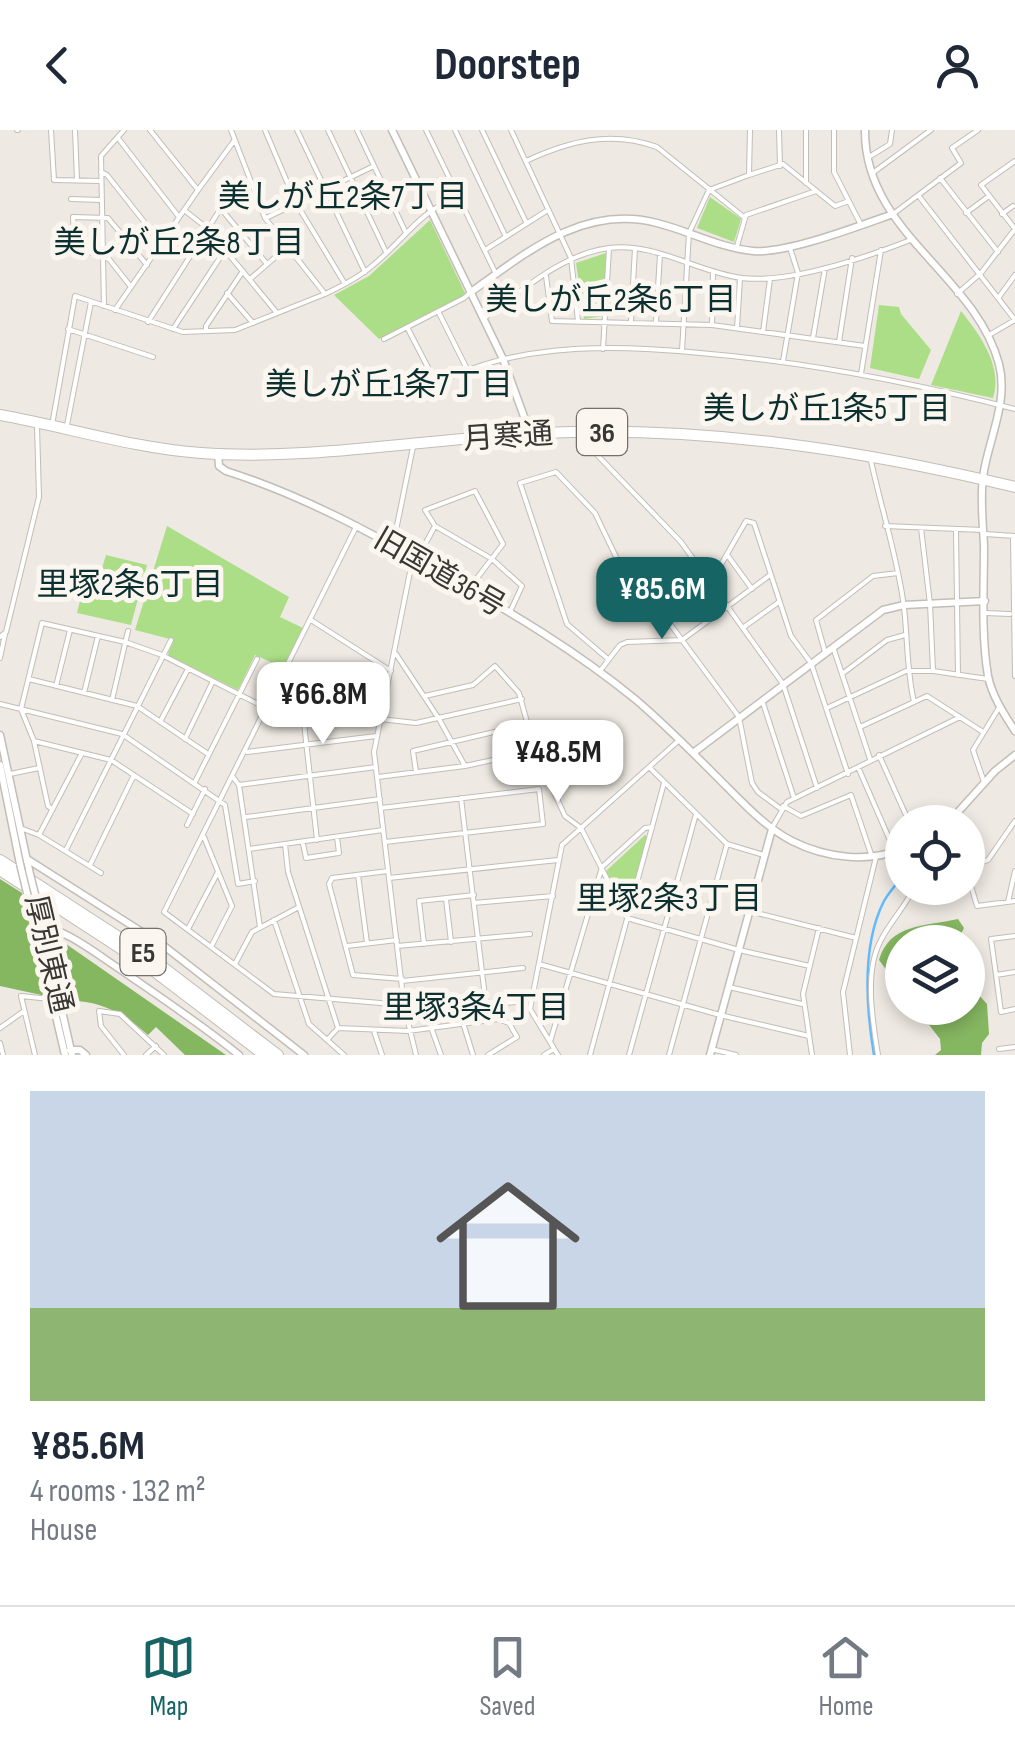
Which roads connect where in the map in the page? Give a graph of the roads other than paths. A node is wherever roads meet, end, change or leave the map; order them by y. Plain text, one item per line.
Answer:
1 (51, 130) edge
2 (75, 130) edge
3 (124, 130) edge
4 (150, 130) edge
5 (231, 130) edge
6 (265, 130) edge
7 (298, 130) edge
8 (328, 130) edge
9 (357, 130) edge
10 (392, 130) edge
11 (426, 130) edge
12 (455, 130) edge
13 (482, 130) edge
14 (511, 130) edge
15 (624, 130) edge
16 (750, 130) edge
17 (779, 130) edge
18 (806, 130) edge
19 (834, 130) edge
20 (866, 130) edge
21 (892, 130) edge
22 (931, 130) edge
23 (978, 130) edge
24 (118, 137) junction
25 (624, 139) junction
26 (234, 140) junction
27 (867, 158) junction
28 (526, 161) junction
29 (1015, 161) edge
30 (374, 166) junction
31 (780, 166) junction
32 (101, 172) junction
33 (749, 175) junction
34 (870, 175) junction
35 (349, 177) junction
36 (940, 178) junction
37 (78, 180) junction
38 (249, 180) junction
39 (101, 181) junction
40 (806, 183) junction
41 (325, 189) junction
42 (198, 190) junction
43 (709, 190) junction
44 (816, 191) junction
45 (918, 194) junction
46 (457, 196) junction
47 (988, 196) junction
48 (70, 199) dead end
49 (102, 200) junction
50 (849, 200) junction
51 (296, 203) junction
52 (1013, 206) edge
53 (221, 208) junction
54 (430, 208) junction
55 (184, 210) junction
56 (548, 210) junction
57 (966, 213) junction
58 (892, 214) junction
59 (1002, 214) junction
60 (102, 216) junction
61 (179, 217) junction
62 (266, 218) junction
63 (745, 218) junction
64 (526, 222) junction
65 (860, 224) junction
66 (207, 228) junction
67 (406, 232) junction
68 (559, 232) junction
69 (689, 233) junction
70 (505, 236) junction
71 (913, 239) junction
72 (161, 243) junction
73 (790, 246) junction
74 (287, 247) junction
75 (609, 248) junction
76 (635, 248) junction
77 (737, 248) junction
78 (225, 250) junction
79 (485, 250) junction
80 (881, 250) junction
81 (386, 252) junction
82 (998, 252) junction
83 (660, 254) junction
84 (104, 258) junction
85 (571, 258) junction
86 (852, 258) junction
87 (687, 262) junction
88 (267, 264) junction
89 (146, 265) junction
90 (825, 266) junction
91 (243, 271) junction
92 (714, 271) junction
93 (365, 272) junction
94 (798, 273) junction
95 (982, 273) junction
96 (496, 274) junction
97 (546, 275) junction
98 (1015, 275) edge
99 (740, 278) junction
100 (250, 279) junction
101 (770, 279) junction
102 (345, 284) junction
103 (132, 287) junction
104 (471, 292) junction
105 (227, 293) junction
106 (324, 294) junction
107 (957, 294) junction
108 (999, 297) junction
109 (91, 302) junction
110 (104, 306) junction
111 (116, 310) junction
112 (439, 312) junction
113 (278, 313) junction
114 (483, 318) junction
115 (1015, 320) edge
116 (578, 321) junction
117 (605, 321) junction
118 (631, 321) junction
119 (148, 322) junction
120 (253, 322) junction
121 (656, 322) junction
122 (684, 323) junction
123 (712, 325) junction
124 (407, 327) junction
125 (737, 328) junction
126 (68, 330) junction
127 (172, 330) junction
128 (206, 331) junction
129 (764, 332) junction
130 (86, 334) junction
131 (787, 334) junction
132 (989, 335) junction
133 (813, 338) junction
134 (384, 339) dead end
135 (839, 342) junction
136 (866, 346) junction
137 (602, 349) junction
138 (682, 351) junction
139 (154, 357) dead end
140 (504, 359) junction
141 (784, 361) junction
142 (468, 371) junction
143 (861, 374) junction
144 (436, 383) junction
145 (423, 388) dead end
146 (1000, 405) junction
147 (1015, 409) edge
148 (0, 414) edge
149 (37, 422) junction
150 (52, 425) junction
151 (66, 428) junction
152 (575, 432) junction
153 (530, 434) junction
154 (414, 442) junction
155 (218, 453) junction
156 (870, 455) junction
157 (982, 479) junction
158 (1015, 487) edge
159 (357, 525) junction
160 (435, 526) junction
161 (885, 526) junction
162 (922, 528) junction
163 (956, 530) junction
164 (984, 532) junction
165 (1014, 536) edge
166 (393, 545) junction
167 (728, 556) junction
168 (415, 558) junction
169 (492, 558) junction
170 (898, 573) junction
171 (770, 575) junction
172 (711, 582) junction
173 (470, 588) junction
174 (752, 588) junction
175 (985, 601) junction
176 (779, 602) junction
177 (956, 603) junction
178 (930, 604) junction
179 (904, 605) junction
180 (728, 606) junction
181 (510, 612) junction
182 (985, 614) junction
183 (1014, 614) edge
184 (311, 620) junction
185 (744, 627) junction
186 (70, 630) junction
187 (128, 631) dead end
188 (905, 635) junction
189 (2, 636) edge
190 (98, 636) junction
191 (171, 640) dead end
192 (682, 640) junction
193 (125, 642) junction
194 (1014, 642) edge
195 (829, 649) junction
196 (394, 653) junction
197 (162, 656) junction
198 (0, 658) edge
199 (258, 659) dead end
200 (608, 659) junction
201 (810, 663) junction
202 (188, 669) junction
203 (391, 670) junction
204 (600, 671) junction
205 (906, 671) junction
206 (933, 671) junction
207 (842, 674) junction
208 (958, 675) junction
209 (1015, 676) edge
210 (28, 679) junction
211 (988, 679) junction
212 (213, 681) junction
213 (783, 684) junction
214 (56, 686) junction
215 (84, 693) junction
216 (239, 694) junction
217 (425, 696) junction
218 (850, 698) junction
219 (522, 699) junction
220 (112, 700) junction
221 (762, 700) junction
222 (914, 702) junction
223 (0, 704) edge
224 (137, 706) junction
225 (268, 706) junction
226 (1000, 706) junction
227 (21, 709) junction
228 (825, 709) junction
229 (739, 717) junction
230 (960, 717) junction
231 (440, 719) junction
232 (380, 720) junction
233 (160, 722) junction
234 (528, 724) junction
235 (860, 726) junction
236 (1014, 729) edge
237 (984, 732) junction
238 (122, 734) junction
239 (0, 735) edge
240 (376, 736) junction
241 (185, 738) junction
242 (680, 740) junction
243 (34, 742) junction
244 (452, 742) junction
245 (306, 744) junction
246 (535, 751) junction
247 (244, 752) junction
248 (82, 753) junction
249 (693, 753) junction
250 (208, 754) junction
251 (879, 755) junction
252 (1015, 755) edge
253 (870, 759) junction
254 (111, 760) junction
255 (0, 765) edge
256 (465, 766) junction
257 (376, 767) junction
258 (649, 767) junction
259 (858, 767) junction
260 (39, 768) junction
261 (416, 772) junction
262 (848, 774) junction
263 (5, 775) junction
264 (134, 775) junction
265 (232, 776) junction
266 (310, 776) junction
267 (378, 777) junction
268 (194, 782) junction
269 (984, 782) junction
270 (664, 783) junction
271 (239, 785) junction
272 (817, 788) junction
273 (205, 789) junction
274 (461, 798) junction
275 (794, 798) junction
276 (380, 799) junction
277 (220, 800) junction
278 (901, 805) edge
279 (963, 805) edge
280 (313, 808) junction
281 (381, 808) junction
282 (782, 808) junction
283 (52, 809) junction
284 (193, 814) junction
285 (696, 814) junction
286 (244, 818) junction
287 (1015, 821) edge
288 (885, 822) edge
289 (188, 825) dead end
290 (652, 826) junction
291 (581, 828) junction
292 (17, 829) junction
293 (772, 829) junction
294 (383, 830) junction
295 (465, 833) junction
296 (39, 834) junction
297 (203, 834) junction
298 (337, 837) junction
299 (318, 840) junction
300 (303, 842) junction
301 (384, 842) junction
302 (284, 844) junction
303 (727, 844) junction
304 (249, 849) junction
305 (66, 850) junction
306 (764, 854) junction
307 (885, 854) edge
308 (874, 857) junction
309 (0, 860) edge
310 (560, 860) junction
311 (985, 861) edge
312 (23, 862) junction
313 (90, 865) junction
314 (602, 867) junction
315 (470, 868) junction
316 (0, 870) edge
317 (1015, 871) edge
318 (218, 872) junction
319 (101, 873) dead end
320 (358, 874) junction
321 (388, 875) junction
322 (255, 882) junction
323 (474, 896) junction
324 (553, 896) junction
325 (446, 899) junction
326 (1012, 902) edge
327 (474, 903) junction
328 (903, 905) edge
329 (977, 905) edge
330 (298, 907) junction
331 (749, 910) junction
332 (627, 918) junction
333 (274, 920) junction
334 (38, 925) junction
335 (260, 927) junction
336 (664, 928) junction
337 (820, 928) junction
338 (188, 930) junction
339 (530, 934) dead end
340 (1015, 936) edge
341 (856, 938) junction
342 (478, 939) junction
343 (701, 939) junction
344 (451, 942) junction
345 (367, 943) junction
346 (397, 943) junction
347 (424, 944) junction
348 (211, 946) junction
349 (346, 946) junction
350 (739, 950) junction
351 (236, 964) junction
352 (539, 964) junction
353 (810, 966) junction
354 (523, 968) dead end
355 (481, 972) junction
356 (1015, 972) edge
357 (572, 973) junction
358 (996, 975) junction
359 (402, 980) junction
360 (609, 984) junction
361 (729, 986) junction
362 (646, 993) junction
363 (300, 996) junction
364 (56, 999) junction
365 (330, 999) junction
366 (516, 1002) dead end
367 (684, 1004) junction
368 (804, 1004) junction
369 (404, 1005) junction
370 (24, 1010) junction
371 (1015, 1010) edge
372 (720, 1016) junction
373 (463, 1025) junction
374 (0, 1028) edge
375 (338, 1028) junction
376 (373, 1030) junction
377 (432, 1030) junction
378 (408, 1032) junction
379 (809, 1036) junction
380 (328, 1040) junction
381 (550, 1042) junction
382 (0, 1044) edge
383 (156, 1046) junction
384 (1015, 1046) edge
385 (554, 1049) junction
386 (998, 1049) dead end
387 (710, 1052) edge
388 (68, 1053) edge
389 (3, 1055) edge
390 (34, 1055) edge
391 (86, 1055) edge
392 (124, 1055) edge
393 (146, 1055) edge
394 (164, 1055) edge
395 (239, 1055) edge
396 (264, 1055) edge
397 (278, 1055) edge
398 (304, 1055) edge
399 (344, 1055) edge
400 (382, 1055) edge
401 (416, 1055) edge
402 (441, 1055) edge
403 (473, 1055) edge
404 (488, 1055) edge
405 (544, 1055) edge
406 (558, 1055) edge
407 (590, 1055) edge
408 (629, 1055) edge
409 (669, 1055) edge
410 (736, 1055) edge
411 (812, 1055) edge
412 (850, 1055) edge
413 (878, 1055) edge

1 - 37 street
2 - 37 street
3 - 24 street
4 - 42 street
5 - 26 street
6 - 51 street
7 - 41 street
8 - 35 street
9 - 30 street
10 - 54 street
11 - 46 street
12 - 70 street
13 - 64 street
14 - 28 street
15 - 25 street
16 - 33 street
17 - 31 street
18 - 40 street
19 - 50 street
20 - 27 street
21 - 27 street
22 - 34 street
23 - 36 street
24 - 32 street
24 - 61 street
25 - 28 street
25 - 43 street
26 - 38 street
26 - 42 street
27 - 34 street
28 - 56 street
29 - 47 street
30 - 35 street
30 - 67 street
31 - 33 street
31 - 40 street
32 - 39 street
32 - 72 street
33 - 43 street
34 - 58 street
35 - 41 street
35 - 81 street
36 - 45 street
36 - 57 street
37 - 39 street
38 - 53 street
38 - 62 street
39 - 49 street
40 - 44 street
41 - 51 street
41 - 93 street
42 - 55 street
43 - 63 street
43 - 69 street
44 - 50 street
44 - 63 street
45 - 58 street
45 - 95 street
46 - 54 street
46 - 79 street
47 - 57 street
47 - 59 street
48 - 49 street
49 - 60 street
50 - 65 street
51 - 62 street
51 - 102 street
52 - 59 street
53 - 66 street
53 - 88 street
54 - 67 street
54 - 104 street
55 - 61 street
55 - 66 street
56 - 64 street
56 - 68 street
57 - 82 street
58 - 65 street
58 - 71 street
59 - 82 street
60 - 84 street
60 - 84 street
60 - 89 street
61 - 72 street
62 - 74 street
63 - 77 street
64 - 70 street
65 - 73 street
66 - 78 street
66 - 119 street
67 - 81 street
68 - 69 street
68 - 85 street
68 - 96 street
69 - 77 street
69 - 87 street
70 - 79 street
71 - 80 street
71 - 107 street
72 - 89 street
73 - 77 street
73 - 94 street
74 - 88 street
74 - 106 street
75 - 76 street
75 - 85 street
75 - 117 street
76 - 83 street
76 - 118 street
78 - 91 street
78 - 127 street
79 - 96 street
80 - 86 street
80 - 136 street
81 - 93 street
82 - 95 street
83 - 87 street
83 - 121 street
84 - 103 street
84 - 110 street
85 - 97 street
85 - 116 street
86 - 90 street
86 - 135 street
87 - 92 street
87 - 122 street
88 - 100 street
89 - 103 street
90 - 94 street
90 - 133 street
91 - 100 street
91 - 105 street
92 - 99 street
92 - 123 street
93 - 102 street
94 - 101 street
94 - 131 street
95 - 107 street
95 - 108 street
96 - 104 street
97 - 114 street
97 - 116 street
98 - 108 street
99 - 101 street
99 - 125 street
100 - 113 street
101 - 129 street
102 - 106 street
103 - 111 street
104 - 112 street
104 - 114 street
105 - 120 street
105 - 128 street
106 - 113 street
107 - 132 street
108 - 115 street
109 - 110 street
109 - 126 street
109 - 130 street
110 - 111 street
111 - 119 street
112 - 124 street
112 - 142 street
113 - 120 street
114 - 140 street
115 - 132 street
116 - 117 street
117 - 118 street
117 - 137 street
118 - 121 street
119 - 127 street
120 - 128 street
121 - 122 street
122 - 123 street
122 - 138 street
123 - 125 street
124 - 134 street
124 - 144 street
125 - 129 street
126 - 130 street
126 - 150 street
127 - 128 street
129 - 131 street
130 - 139 street
130 - 151 street
131 - 133 street
131 - 141 street
132 - 146 street
133 - 135 street
135 - 136 street
136 - 143 street
137 - 138 street
137 - 140 street
138 - 141 street
140 - 142 street
140 - 153 street
141 - 143 street
142 - 144 street
143 - 146 street
144 - 145 street
146 - 147 street
146 - 157 street
148 - 149 highway, 月寒通 / 36
149 - 150 highway, 月寒通 / 36
149 - 189 street
150 - 151 highway, 月寒通 / 36
151 - 155 highway, 月寒通 / 36
152 - 153 highway, 月寒通 / 36
152 - 156 highway, 月寒通 / 36
152 - 172 street
153 - 154 highway, 月寒通 / 36
154 - 155 highway, 月寒通 / 36
154 - 166 street
155 - 159 street, 旧国道36号
156 - 157 highway, 月寒通 / 36
156 - 161 street
157 - 158 highway, 月寒通 / 36
157 - 164 street
159 - 166 street, 旧国道36号
159 - 184 street
160 - 168 street
160 - 169 street
160 - 169 street
161 - 162 street
161 - 170 street
162 - 163 street
162 - 178 street
163 - 164 street
163 - 177 street
164 - 165 street
164 - 175 street
165 - 183 street
166 - 168 street, 旧国道36号
167 - 171 street
167 - 172 street
167 - 174 street
168 - 173 street, 旧国道36号
168 - 196 street
169 - 173 street
169 - 181 street
170 - 179 street
170 - 195 street
171 - 174 street
171 - 176 street
172 - 180 street
173 - 181 street, 旧国道36号
174 - 180 street
175 - 177 street
175 - 182 street
176 - 185 street
176 - 201 street
177 - 178 street
177 - 208 street
178 - 179 street
178 - 206 street
179 - 188 street
179 - 195 street
180 - 185 street
180 - 192 street
181 - 204 street, 旧国道36号
182 - 183 street
182 - 211 street
183 - 194 street
184 - 203 street
184 - 225 street
185 - 213 street
186 - 190 street
186 - 210 street
186 - 214 street
187 - 193 street
188 - 205 street
188 - 207 street
189 - 198 street
190 - 193 street
190 - 215 street
191 - 197 street
192 - 200 street
192 - 200 street
192 - 229 street
193 - 197 street
193 - 220 street
194 - 209 street
195 - 201 street
195 - 207 street
196 - 203 street
196 - 217 street
197 - 202 street
197 - 224 street
199 - 216 street
200 - 204 street
201 - 213 street
201 - 228 street
202 - 212 street
202 - 233 street
203 - 232 street
204 - 242 street, 旧国道36号
205 - 206 street
205 - 218 street
205 - 222 street
206 - 208 street
207 - 218 street
208 - 211 street
210 - 214 street
210 - 227 street
211 - 226 street
212 - 216 street
212 - 241 street
213 - 221 street
213 - 272 street
214 - 215 street
215 - 220 street
216 - 225 street
216 - 250 street
217 - 219 street
217 - 231 street
218 - 228 street
218 - 235 street
219 - 231 street
219 - 234 street
220 - 224 street
221 - 229 street
221 - 275 street
222 - 230 street
222 - 235 street
223 - 227 street
224 - 233 street
224 - 238 street
225 - 245 street
225 - 247 street
226 - 236 street
226 - 237 street
227 - 238 street
227 - 243 street
228 - 262 street
229 - 249 street
229 - 282 street
230 - 237 street
230 - 251 street
231 - 232 street
231 - 244 street
232 - 240 street
233 - 241 street
234 - 244 street
234 - 246 street
235 - 253 street
237 - 269 street
238 - 254 street
238 - 268 street
239 - 263 street, 厚別東通
240 - 245 street
240 - 257 street
241 - 250 street
242 - 249 street, 旧国道36号
242 - 258 street
243 - 248 street
243 - 260 street
244 - 256 street
244 - 261 street
245 - 247 street
245 - 266 street
246 - 256 street
246 - 291 street
247 - 265 street
248 - 254 street
248 - 283 street
249 - 293 street, 旧国道36号
250 - 268 street
251 - 253 street
251 - 278 street
252 - 269 street
253 - 259 street
254 - 264 street
254 - 305 street
255 - 263 street, 厚別東通
256 - 261 street
257 - 266 street
257 - 267 street
258 - 270 street
258 - 291 street
259 - 262 street
259 - 288 street
260 - 263 street
260 - 283 street
261 - 267 street
262 - 272 street
263 - 292 street, 厚別東通
264 - 284 street
264 - 313 street
265 - 271 street
265 - 277 street
266 - 271 street
266 - 280 street
267 - 276 street
268 - 273 street
269 - 279 street
270 - 285 street
270 - 290 street
271 - 286 street
272 - 275 street
273 - 277 street
273 - 284 street
274 - 281 street
274 - 295 street
274 - 295 street
275 - 282 street
276 - 280 street
276 - 281 street
277 - 297 street
277 - 322 street
280 - 286 street
280 - 299 street
281 - 294 street
282 - 293 street
282 - 308 street
283 - 296 street
284 - 289 street
285 - 303 street
285 - 336 street
286 - 304 street
287 - 311 street
290 - 314 street
290 - 332 street
291 - 310 street
291 - 314 street
292 - 296 street
292 - 312 street, 厚別東通
293 - 306 street
293 - 308 street, 旧国道36号
294 - 298 street
294 - 301 street
295 - 301 street
295 - 315 street
296 - 305 street
297 - 318 street
297 - 338 street
298 - 299 street
298 - 300 street
299 - 300 street
300 - 302 street
301 - 321 street
302 - 304 street
302 - 330 street
303 - 306 street
303 - 343 street
304 - 322 street
305 - 313 street
306 - 331 street
307 - 308 street, 旧国道36号
308 - 341 street
309 - 397 highway, E5
310 - 315 street
310 - 324 street
312 - 334 street, 厚別東通, bridge
312 - 334 street, 厚別東通, bridge
312 - 398 street
313 - 319 street
314 - 332 street
314 - 357 street
315 - 321 street
315 - 323 street
316 - 396 highway, E5
317 - 326 street
318 - 338 street
318 - 348 street
320 - 321 street
320 - 345 street
320 - 349 street
321 - 346 street
322 - 335 street
323 - 325 street
323 - 327 street
324 - 327 street
324 - 352 street
325 - 344 street
325 - 347 street
326 - 329 street
327 - 342 street
328 - 413 street
330 - 333 street
330 - 365 street
331 - 337 street
331 - 350 street
332 - 336 street
332 - 360 street
333 - 335 street
333 - 363 street
334 - 364 street, 厚別東通
334 - 395 street
335 - 351 street
336 - 343 street
336 - 362 street
337 - 341 street
337 - 353 street
338 - 348 street
339 - 342 street
340 - 358 street
341 - 412 street
342 - 344 street
342 - 355 street
343 - 350 street
343 - 367 street
344 - 347 street
345 - 346 street
345 - 349 street
346 - 347 street
346 - 359 street
348 - 351 street
349 - 359 street
350 - 353 street
350 - 361 street
351 - 363 street
352 - 357 street
352 - 381 street
353 - 368 street
354 - 355 street
355 - 359 street
355 - 366 street
356 - 358 street
357 - 360 street
357 - 381 street
358 - 371 street
359 - 369 street
360 - 362 street
360 - 407 street
361 - 368 street
361 - 372 street
362 - 367 street
362 - 408 street
363 - 365 street
363 - 380 street
364 - 370 street
364 - 388 street, 厚別東通
365 - 369 street
365 - 375 street
367 - 372 street
367 - 409 street
368 - 379 street
369 - 378 street
370 - 374 street
370 - 390 street
372 - 379 street
372 - 387 street
373 - 377 street
373 - 403 street
373 - 404 street
375 - 376 street
375 - 380 street
376 - 378 street
376 - 400 street
377 - 378 street
377 - 402 street
378 - 401 street
379 - 411 street
380 - 399 street
381 - 385 street
382 - 389 street
383 - 392 street
383 - 393 street
383 - 394 street
384 - 386 street
385 - 405 street
385 - 406 street
387 - 410 street
388 - 391 street

